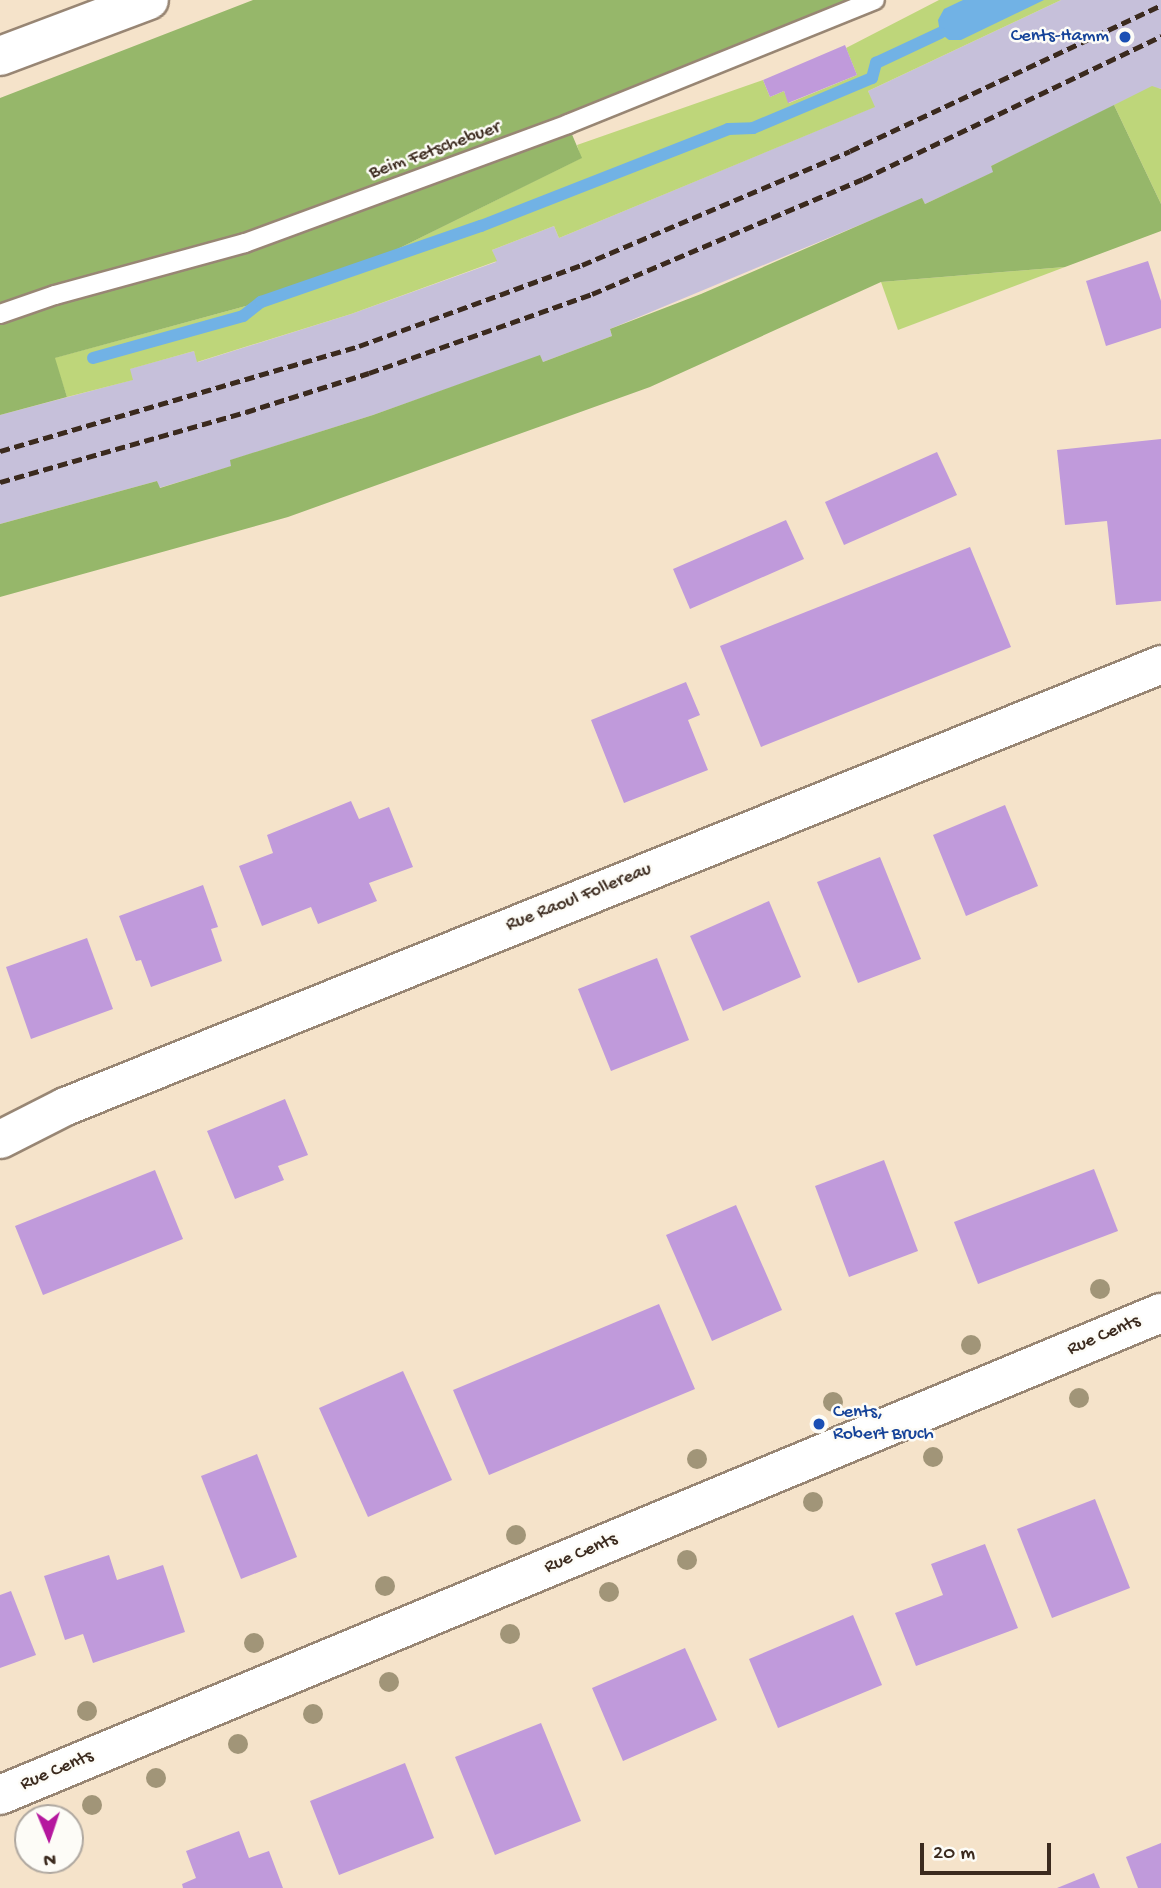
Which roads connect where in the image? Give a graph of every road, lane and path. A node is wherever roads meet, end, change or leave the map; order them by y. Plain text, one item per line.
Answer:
1 (149, 0) edge
2 (875, 0) edge
3 (0, 56) edge
4 (0, 314) edge
5 (1161, 664) edge
6 (0, 1139) edge
7 (1161, 1313) edge
8 (0, 1794) edge

1 - 3 main road
2 - 4 lane, Beim Fetschebuer
5 - 6 street, Rue Raoul Follereau
7 - 8 main road, Rue Cents

